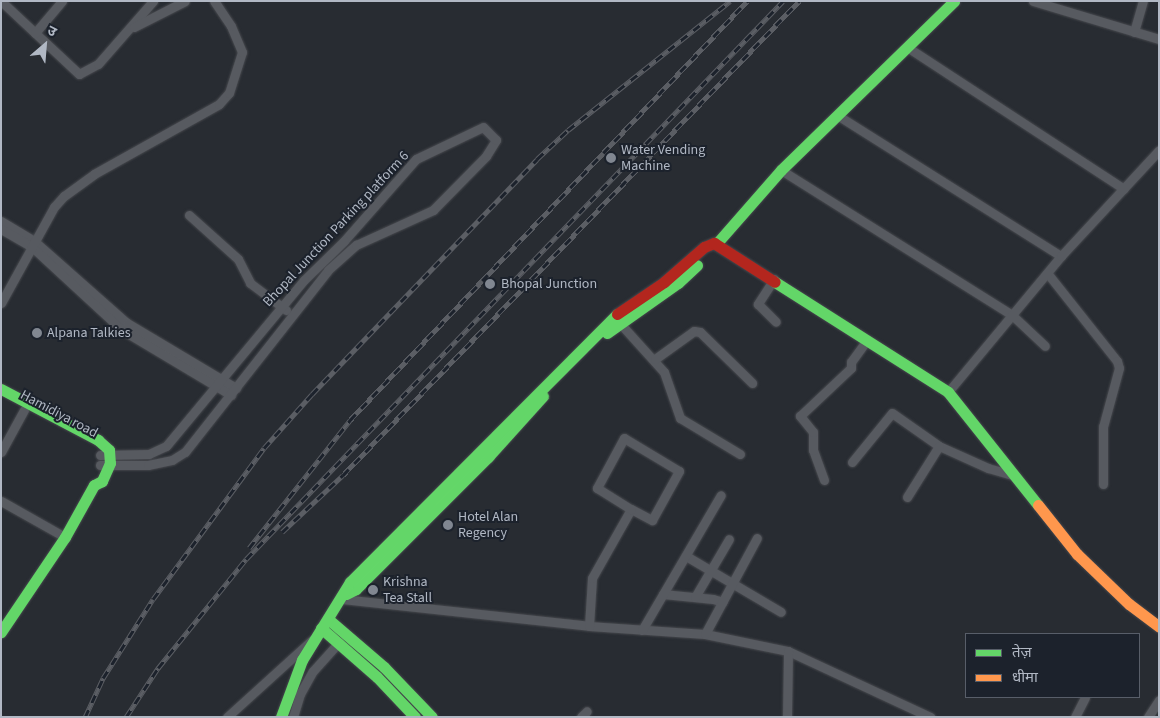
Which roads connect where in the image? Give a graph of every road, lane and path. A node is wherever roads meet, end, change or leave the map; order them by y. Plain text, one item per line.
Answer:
1 (17, 1) edge
2 (62, 1) edge
3 (153, 1) edge
4 (185, 1) edge
5 (214, 1) edge
6 (954, 1) edge
7 (1034, 1) edge
8 (1143, 1) edge
9 (1, 2) edge
10 (10, 10) junction
11 (129, 29) junction
12 (1134, 32) junction
13 (35, 33) junction
14 (1159, 39) edge
15 (907, 48) junction
16 (837, 115) junction
17 (1159, 150) edge
18 (781, 170) junction
19 (1124, 189) junction
20 (189, 215) dead end
21 (1, 221) edge
22 (1, 229) edge
23 (33, 244) junction
24 (714, 245) junction
25 (329, 256) junction
26 (1061, 256) junction
27 (336, 264) junction
28 (1048, 274) junction
29 (774, 279) junction
30 (1, 303) edge
31 (282, 307) junction
32 (292, 315) junction
33 (1012, 315) junction
34 (616, 319) junction
35 (776, 322) dead end
36 (868, 340) junction
37 (1045, 346) dead end
38 (655, 359) junction
39 (218, 382) junction
40 (752, 383) dead end
41 (1, 389) edge
42 (234, 392) junction
43 (948, 392) junction
44 (1, 400) edge
45 (24, 410) junction
46 (939, 446) junction
47 (1, 452) edge
48 (740, 454) dead end
49 (105, 460) junction
50 (852, 462) dead end
51 (1012, 475) junction
52 (824, 480) dead end
53 (1103, 484) dead end
54 (721, 495) dead end
55 (907, 498) dead end
56 (1, 501) edge
57 (631, 509) junction
58 (65, 537) junction
59 (757, 538) dead end
60 (729, 539) dead end
61 (686, 556) junction
62 (712, 570) junction
63 (733, 582) junction
64 (663, 594) junction
65 (344, 596) junction
66 (695, 598) junction
67 (723, 602) junction
68 (781, 612) dead end
69 (3, 624) edge
70 (324, 624) junction
71 (589, 626) junction
72 (1159, 627) edge
73 (642, 630) junction
74 (705, 634) junction
75 (312, 640) junction
76 (339, 642) junction
77 (788, 651) junction
78 (384, 667) junction
79 (377, 677) junction
80 (1084, 698) edge
81 (1159, 700) edge
82 (227, 717) edge
83 (281, 717) edge
84 (293, 717) edge
85 (415, 717) edge
86 (432, 717) edge
87 (787, 717) edge
88 (930, 717) edge
89 (1075, 717) edge
90 (1148, 717) edge

1 - 10 street
2 - 13 street
3 - 11 street
4 - 11 street
5 - 23 street
6 - 15 street
7 - 12 street
8 - 12 street
9 - 10 street
10 - 13 street
11 - 13 street
12 - 14 street
15 - 16 street
15 - 19 street
16 - 18 street
16 - 26 street
17 - 19 street
18 - 24 street
18 - 33 street
19 - 26 street
20 - 31 street
21 - 23 street
22 - 23 street
23 - 30 street
23 - 39 street
24 - 29 street
24 - 34 street
25 - 27 street
25 - 27 street, Bhopal Junction Parking platform 6
25 - 31 street, Bhopal Junction Parking platform 6
26 - 28 street
27 - 32 street, Bhopal Junction Parking platform 6
28 - 33 street
28 - 53 street
29 - 35 street
29 - 36 street
31 - 32 street
31 - 39 street, Bhopal Junction Parking platform 6
32 - 42 street, Bhopal Junction Parking platform 6
33 - 37 street
33 - 43 street
34 - 38 street
34 - 65 street
36 - 43 street
36 - 52 street
38 - 40 street
38 - 48 street
39 - 42 street
39 - 49 street, Bhopal Junction Parking platform 6
41 - 49 street
42 - 49 street, Bhopal Junction Parking platform 6
43 - 51 street
44 - 45 street, Hamidiya road
45 - 47 street
45 - 49 street, Hamidiya road
46 - 50 street
46 - 51 street
46 - 55 street
49 - 58 street
51 - 72 street
54 - 61 street
56 - 58 street
57 - 57 street
57 - 71 street
58 - 69 street
59 - 63 street
60 - 62 street
61 - 62 street
61 - 64 street
62 - 63 street
62 - 66 street
63 - 67 street
63 - 68 street
64 - 66 street
64 - 73 street
65 - 70 street
65 - 71 street
66 - 67 street
67 - 74 street
70 - 75 street
70 - 76 street
70 - 78 street
71 - 73 street
73 - 74 street
74 - 77 street
75 - 82 street
75 - 83 street
76 - 79 street
76 - 84 street
77 - 87 street
77 - 88 street
78 - 79 street
78 - 86 street
79 - 85 street
80 - 89 street
81 - 90 street

